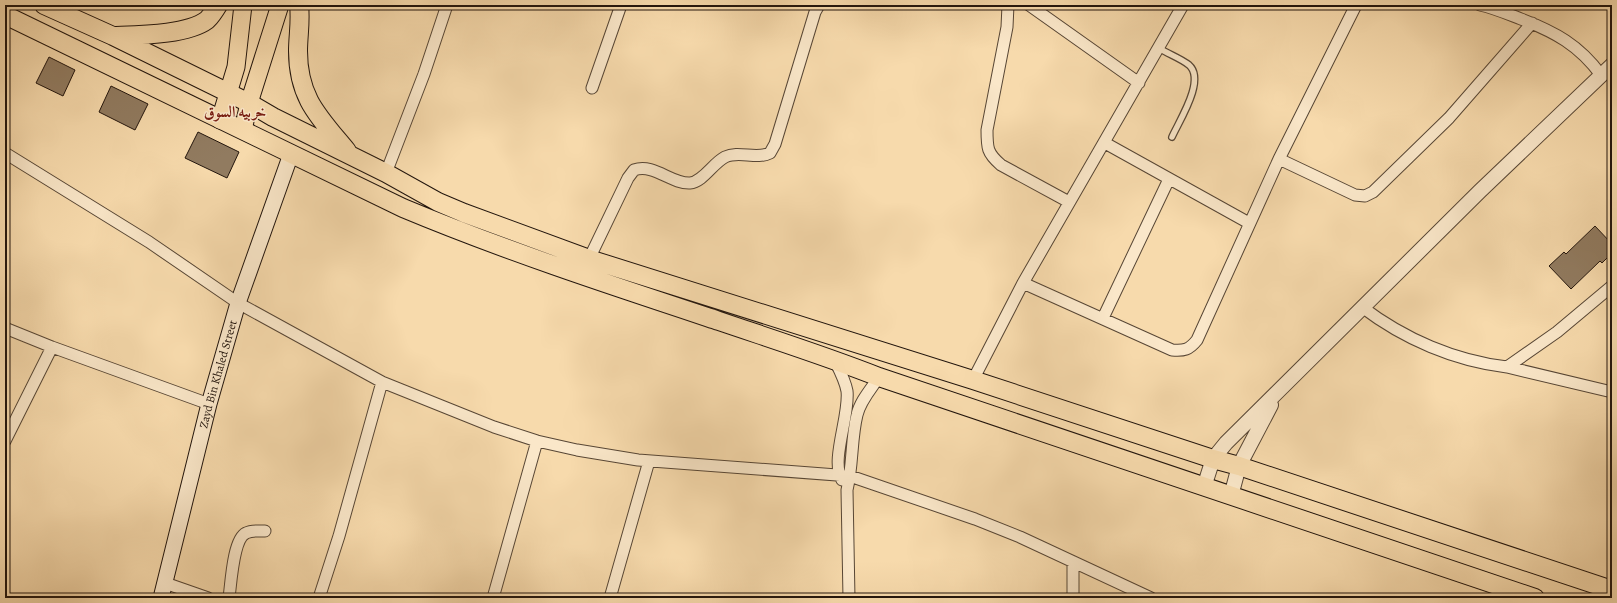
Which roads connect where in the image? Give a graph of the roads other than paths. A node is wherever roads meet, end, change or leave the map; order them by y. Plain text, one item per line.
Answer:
1 (44, 5) edge
2 (218, 5) edge
3 (243, 5) edge
4 (280, 5) edge
5 (299, 5) edge
6 (447, 5) edge
7 (621, 5) edge
8 (819, 5) edge
9 (1008, 5) edge
10 (1029, 5) edge
11 (1183, 5) edge
12 (1356, 5) edge
13 (1480, 5) edge
14 (5, 15) edge
15 (1532, 23) junction
16 (113, 36) junction
17 (1159, 48) junction
18 (1612, 64) edge
19 (1601, 75) junction
20 (1139, 83) junction
21 (592, 88) dead end
22 (228, 93) junction
23 (249, 104) junction
24 (220, 120) junction
25 (242, 130) junction
26 (1172, 137) dead end
27 (1105, 143) junction
28 (5, 153) edge
29 (291, 154) junction
30 (350, 154) junction
31 (1279, 159) junction
32 (386, 173) junction
33 (1170, 179) junction
34 (1069, 202) junction
35 (1249, 223) junction
36 (589, 260) junction
37 (1023, 283) junction
38 (1612, 286) edge
39 (238, 303) junction
40 (1362, 307) junction
41 (1103, 318) junction
42 (5, 328) edge
43 (52, 347) junction
44 (834, 359) junction
45 (1507, 367) junction
46 (879, 377) junction
47 (973, 380) junction
48 (382, 382) junction
49 (1279, 390) junction
50 (1612, 392) edge
51 (209, 404) junction
52 (5, 441) edge
53 (537, 441) junction
54 (1213, 459) junction
55 (649, 461) junction
56 (1239, 466) junction
57 (838, 474) junction
58 (850, 476) junction
59 (1204, 487) junction
60 (847, 490) junction
61 (1230, 496) junction
62 (265, 531) dead end
63 (1073, 562) junction
64 (165, 583) junction
65 (1612, 590) edge
66 (1512, 594) edge
67 (162, 598) edge
68 (208, 598) edge
69 (228, 598) edge
70 (319, 598) edge
71 (492, 598) edge
72 (610, 598) edge
73 (848, 598) edge
74 (1073, 598) edge
75 (1151, 598) edge
76 (1535, 598) edge

1 - 16 highway
2 - 16 highway
3 - 22 main road
4 - 23 main road
5 - 30 highway
6 - 32 street
7 - 21 street
8 - 36 street
9 - 34 street
10 - 20 street
11 - 17 street
12 - 31 street
13 - 15 street
14 - 24 highway
15 - 19 street
15 - 31 street
16 - 22 highway
17 - 20 street
17 - 26 lane
18 - 19 street
19 - 40 street
20 - 27 street
22 - 23 highway
22 - 24 main road
23 - 25 main road
23 - 30 highway
24 - 25 highway
25 - 29 highway
27 - 33 street
27 - 34 street
28 - 39 street
29 - 39 main road, Zayd Bin Khaled Street
29 - 44 highway
30 - 32 highway
31 - 35 street
32 - 36 highway
33 - 35 street
33 - 41 street
34 - 37 street
35 - 41 street
36 - 47 highway
37 - 41 street
37 - 47 street
38 - 45 street
39 - 48 street
39 - 51 main road, Zayd Bin Khaled Street
40 - 45 street
40 - 49 street
42 - 43 street
43 - 51 street
43 - 52 street
44 - 46 highway
44 - 57 street
45 - 50 street
46 - 58 street
46 - 59 highway
47 - 54 highway
48 - 53 street
48 - 70 street
49 - 54 street
49 - 56 street
51 - 64 main road, Zayd Bin Khaled Street
53 - 55 street
53 - 71 street
54 - 56 highway
54 - 59 street
55 - 57 street
55 - 72 street
56 - 61 street
56 - 65 highway
57 - 58 street
57 - 60 street
58 - 60 street
58 - 63 street
59 - 61 highway
60 - 73 street
61 - 66 highway
62 - 69 street
63 - 74 street
63 - 75 street
64 - 67 main road, Zayd Bin Khaled Street
64 - 68 street
66 - 76 highway

